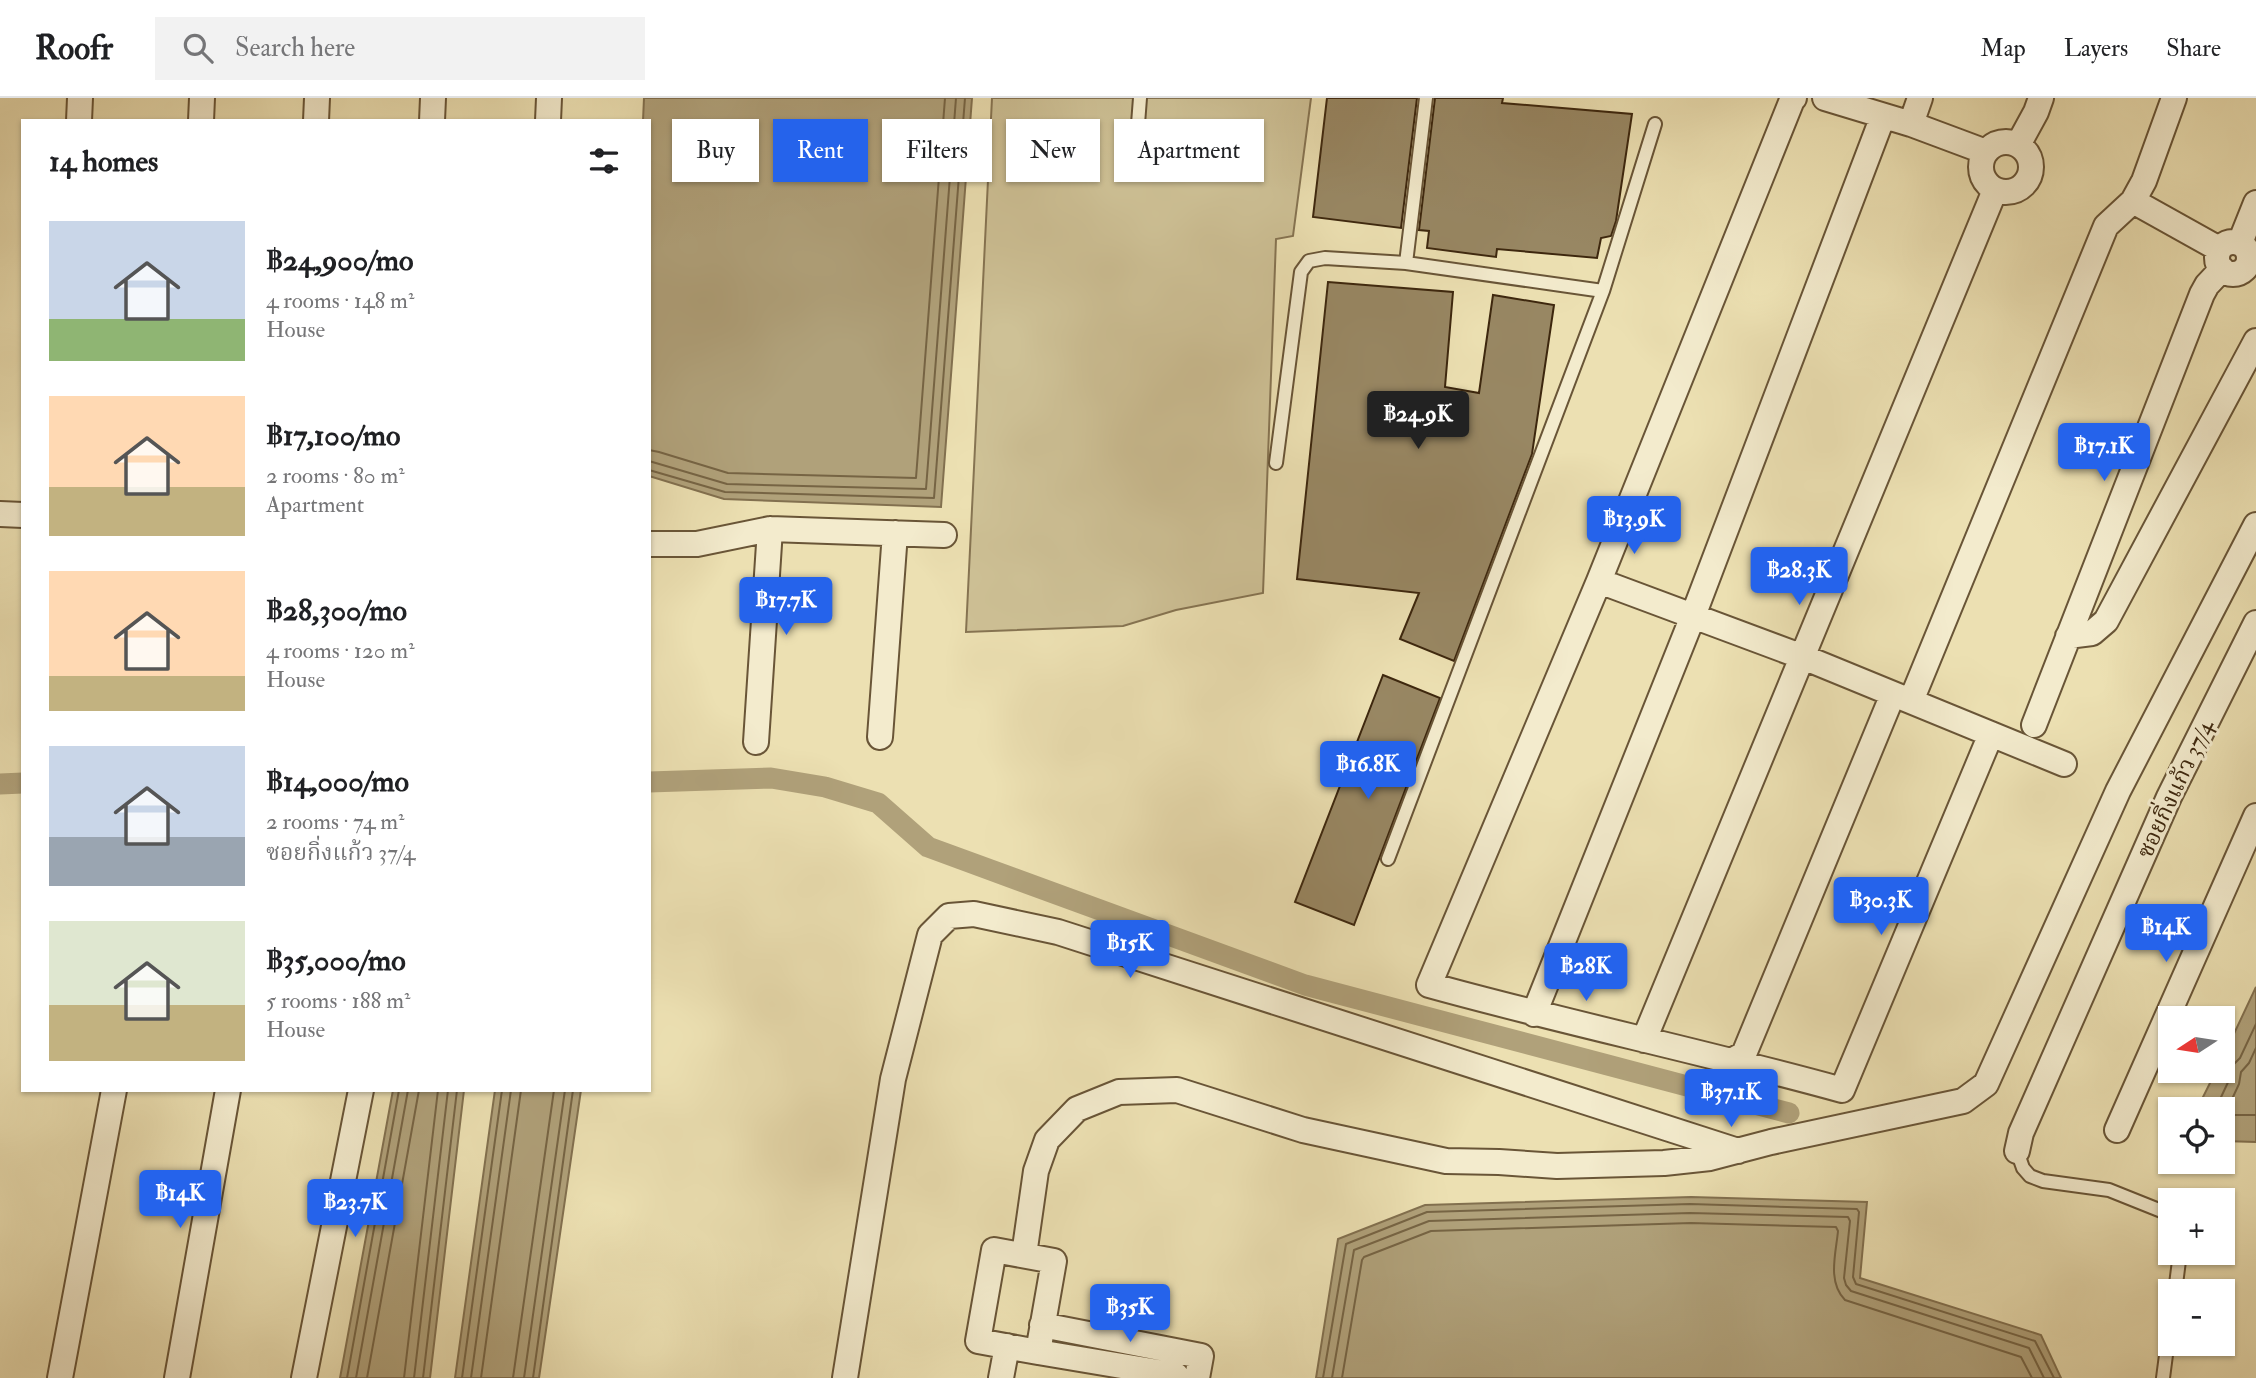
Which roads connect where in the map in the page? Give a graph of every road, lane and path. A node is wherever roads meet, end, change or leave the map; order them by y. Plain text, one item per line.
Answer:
1 (80, 98) edge
2 (202, 98) edge
3 (317, 98) edge
4 (433, 98) edge
5 (549, 98) edge
6 (1140, 98) edge
7 (1426, 98) edge
8 (1794, 98) edge
9 (1825, 98) edge
10 (1920, 98) edge
11 (2041, 98) edge
12 (2174, 98) edge
13 (1883, 116) junction
14 (79, 119) edge
15 (201, 119) edge
16 (316, 119) edge
17 (432, 119) edge
18 (548, 119) edge
19 (1138, 119) edge
20 (1655, 124) dead end
21 (1911, 124) junction
22 (2018, 145) junction
23 (1986, 152) junction
24 (1995, 190) junction
25 (2133, 201) junction
26 (2256, 203) edge
27 (2227, 254) junction
28 (1406, 263) junction
29 (1603, 290) junction
30 (2256, 341) edge
31 (1276, 463) dead end
32 (0, 514) edge
33 (21, 515) edge
34 (2256, 525) edge
35 (770, 529) junction
36 (895, 533) junction
37 (944, 535) dead end
38 (651, 544) edge
39 (1599, 581) junction
40 (1693, 616) junction
41 (2256, 623) edge
42 (2068, 636) junction
43 (1803, 657) junction
44 (1902, 698) junction
45 (2034, 725) dead end
46 (1991, 734) junction
47 (880, 737) dead end
48 (756, 742) dead end
49 (2064, 764) dead end
50 (2256, 817) edge
51 (1388, 859) dead end
52 (1534, 1014) junction
53 (1644, 1040) junction
54 (1733, 1060) junction
55 (114, 1092) edge
56 (228, 1092) edge
57 (361, 1092) edge
58 (2117, 1130) dead end
59 (1738, 1150) junction
60 (2017, 1151) joint
61 (2158, 1210) edge
62 (1024, 1255) junction
63 (1042, 1325) junction
64 (1007, 1346) junction
65 (1038, 1352) junction
66 (2165, 1356) edge
67 (60, 1378) edge
68 (177, 1378) edge
69 (304, 1378) edge
70 (845, 1378) edge
71 (1001, 1378) edge
72 (1175, 1378) edge
73 (1197, 1378) edge
74 (2162, 1378) edge

1 - 14 street
2 - 15 street
3 - 16 street
4 - 17 street
5 - 18 street
6 - 19 lane
7 - 28 lane
8 - 39 street
9 - 13 street
10 - 21 street
11 - 22 street
12 - 25 street
13 - 21 street
13 - 40 street
20 - 29 lane
21 - 23 street
22 - 23 street
22 - 24 street
23 - 24 street
24 - 43 street
25 - 27 street
25 - 44 street
26 - 27 street
27 - 42 street
28 - 29 lane
28 - 31 lane
29 - 51 lane
30 - 42 street
32 - 33 street
34 - 59 street
35 - 36 street
35 - 38 street
35 - 48 street
36 - 37 street
36 - 47 street
39 - 40 street
39 - 52 street
40 - 43 street
40 - 52 street
41 - 60 street, ซอยกิ่งแก้ว 37/4
42 - 45 street
43 - 44 street
43 - 53 street
44 - 46 street
44 - 54 street
46 - 49 street
46 - 54 street
50 - 58 street
52 - 53 street
53 - 54 street
55 - 67 street
56 - 68 street
57 - 69 street
59 - 62 street
59 - 70 street
60 - 61 lane
62 - 63 street
62 - 64 street
63 - 65 street
63 - 73 street
64 - 65 street
64 - 71 street
65 - 72 street
66 - 74 lane

